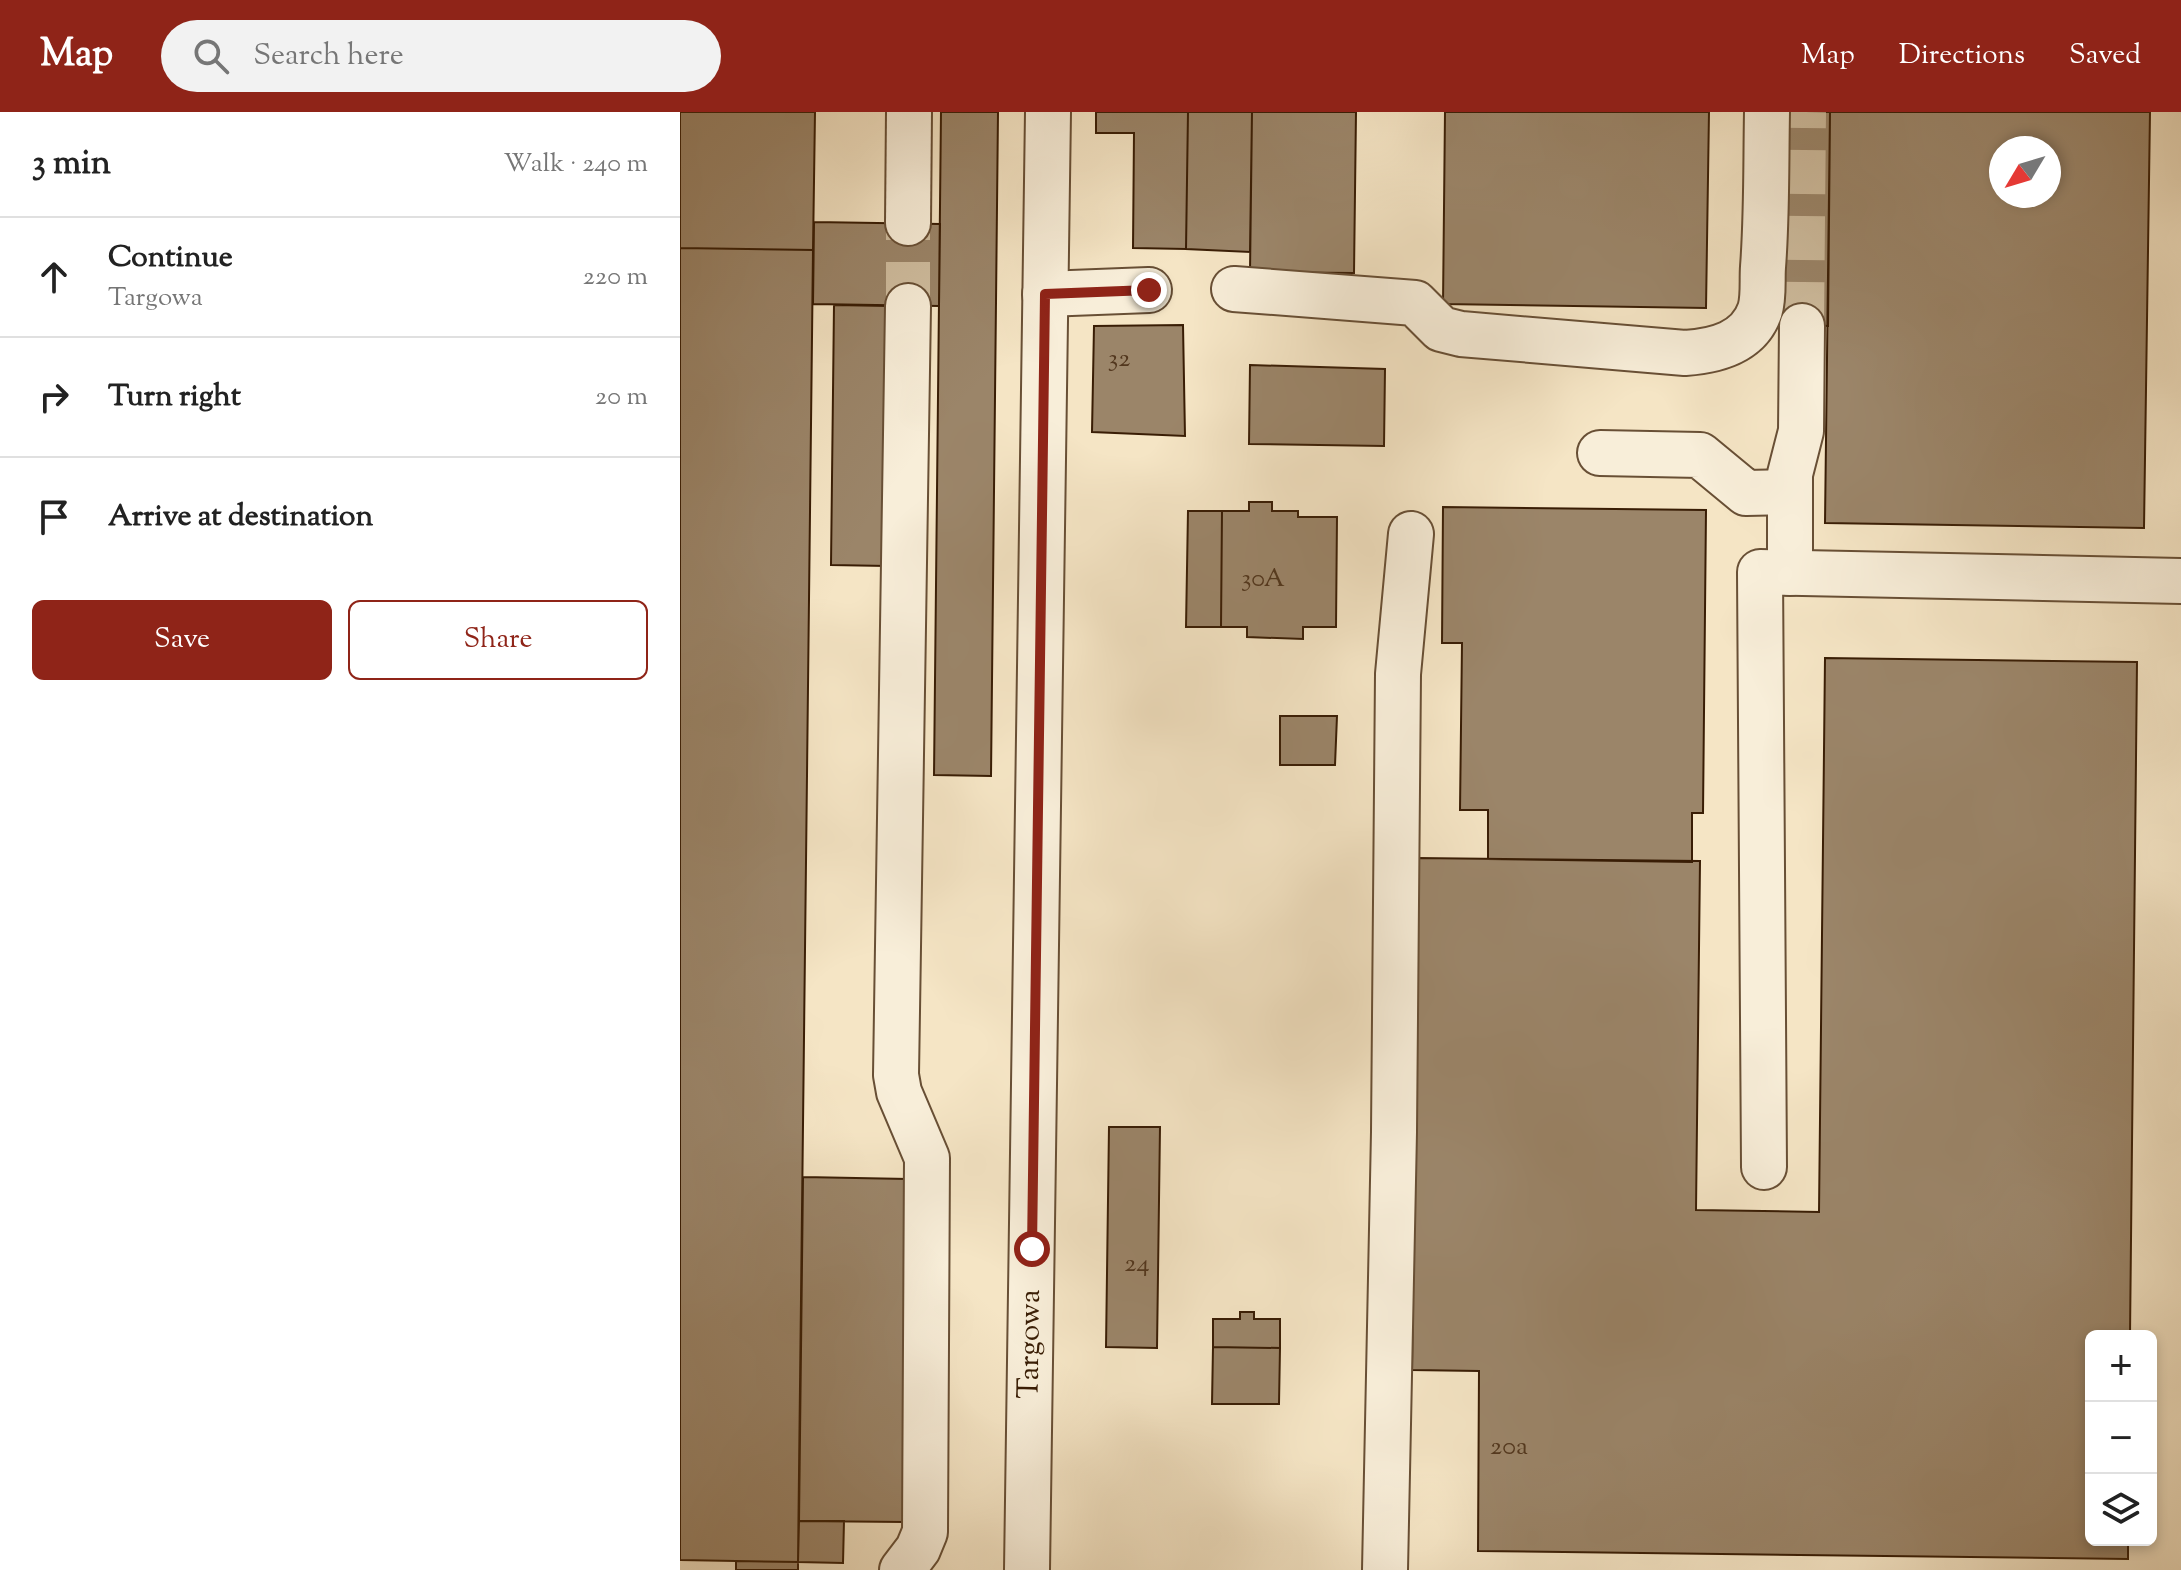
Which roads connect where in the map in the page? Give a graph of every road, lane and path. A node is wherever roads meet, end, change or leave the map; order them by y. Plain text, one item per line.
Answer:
1 (909, 112) edge
2 (1048, 112) edge
3 (1767, 112) edge
4 (908, 223) tunnel mouth
5 (1234, 289) dead end
6 (1149, 290) dead end
7 (1045, 294) junction
8 (908, 306) tunnel mouth
9 (1802, 326) tunnel mouth
10 (1600, 453) dead end
11 (1790, 492) junction
12 (1411, 534) dead end
13 (1790, 573) junction
14 (2181, 581) edge
15 (1764, 1167) dead end
16 (902, 1570) edge
17 (1027, 1570) edge
18 (1385, 1570) edge

1 - 4 street
2 - 7 street, Targowa
3 - 5 street
6 - 7 street
7 - 17 street, Targowa
8 - 16 street
9 - 11 street
10 - 11 street
11 - 13 street
12 - 18 street
13 - 14 street
13 - 15 street

